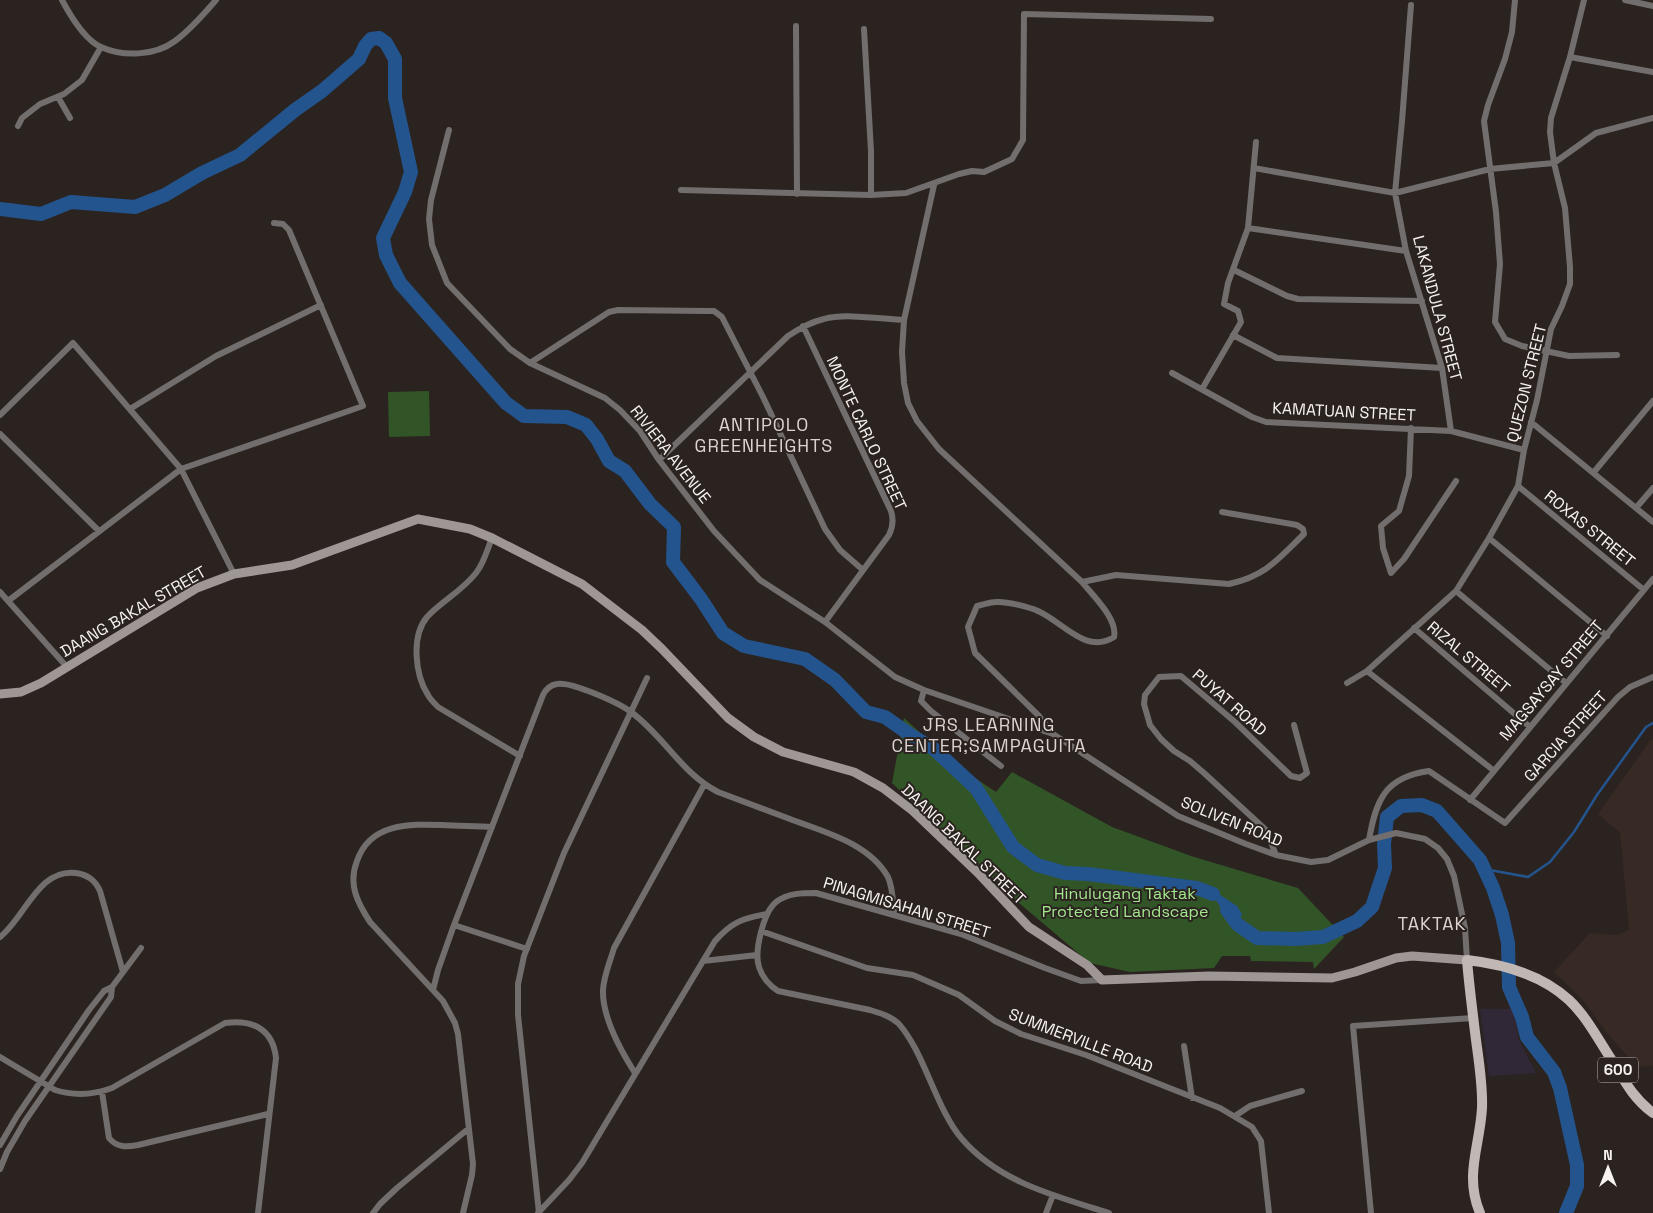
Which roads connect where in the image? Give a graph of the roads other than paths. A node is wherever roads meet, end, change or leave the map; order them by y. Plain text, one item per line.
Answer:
1 (62, 0) edge
2 (216, 0) edge
3 (1516, 0) edge
4 (1584, 0) edge
5 (1625, 0) edge
6 (1410, 5) dead end
7 (1653, 6) edge
8 (1211, 19) dead end
9 (796, 26) dead end
10 (864, 29) dead end
11 (100, 47) junction
12 (1570, 57) junction
13 (1653, 72) edge
14 (58, 97) junction
15 (70, 118) dead end
16 (1653, 118) edge
17 (18, 126) dead end
18 (449, 130) dead end
19 (1256, 142) dead end
20 (1554, 163) junction
21 (1254, 168) junction
22 (1490, 169) junction
23 (934, 184) junction
24 (681, 190) dead end
25 (1395, 193) junction
26 (796, 194) junction
27 (871, 195) junction
28 (274, 223) dead end
29 (1248, 228) junction
30 (1406, 251) junction
31 (1234, 270) junction
32 (1422, 302) junction
33 (321, 305) junction
34 (904, 320) junction
35 (802, 326) junction
36 (1233, 335) junction
37 (1546, 352) junction
38 (1617, 355) dead end
39 (530, 363) junction
40 (1442, 368) junction
41 (1172, 373) dead end
42 (750, 374) junction
43 (1202, 389) junction
44 (1653, 400) edge
45 (130, 409) junction
46 (0, 415) edge
47 (1531, 422) junction
48 (1411, 428) junction
49 (1451, 431) junction
50 (0, 434) edge
51 (1524, 450) junction
52 (659, 460) junction
53 (181, 469) junction
54 (1594, 472) junction
55 (1456, 482) dead end
56 (1518, 486) junction
57 (1653, 488) edge
58 (1636, 508) junction
59 (1222, 512) dead end
60 (1653, 522) edge
61 (99, 531) junction
62 (492, 538) junction
63 (1489, 538) junction
64 (862, 570) junction
65 (234, 574) junction
66 (1653, 579) edge
67 (1082, 582) junction
68 (1644, 590) junction
69 (1456, 591) junction
70 (0, 592) edge
71 (8, 602) junction
72 (825, 622) junction
73 (1414, 628) junction
74 (1607, 636) junction
75 (67, 667) junction
76 (1367, 670) junction
77 (1653, 677) edge
78 (647, 678) dead end
79 (1347, 683) dead end
80 (1566, 683) junction
81 (924, 690) junction
82 (0, 694) edge
83 (631, 712) junction
84 (1294, 725) dead end
85 (1530, 727) junction
86 (1053, 734) junction
87 (520, 756) junction
88 (1000, 766) dead end
89 (1493, 770) junction
90 (704, 785) junction
91 (1470, 800) junction
92 (492, 827) junction
93 (1372, 839) junction
94 (1276, 855) junction
95 (767, 914) junction
96 (894, 914) junction
97 (454, 925) junction
98 (761, 931) junction
99 (0, 937) edge
100 (141, 948) dead end
101 (527, 950) junction
102 (757, 955) junction
103 (1467, 960) junction
104 (703, 961) junction
105 (124, 972) junction
106 (1102, 980) junction
107 (112, 987) junction
108 (434, 990) junction
109 (1473, 1018) junction
110 (1184, 1046) dead end
111 (0, 1057) edge
112 (635, 1074) junction
113 (40, 1082) junction
114 (48, 1087) junction
115 (1302, 1090) dead end
116 (102, 1092) junction
117 (1192, 1098) junction
118 (1653, 1113) edge
119 (268, 1114) junction
120 (1235, 1116) junction
121 (468, 1129) junction
122 (0, 1145) edge
123 (0, 1168) edge
124 (1052, 1194) junction
125 (258, 1213) edge
126 (374, 1213) edge
127 (463, 1213) edge
128 (539, 1213) edge
129 (1046, 1213) edge
130 (1109, 1213) edge
131 (1269, 1213) edge
132 (1371, 1213) edge
133 (1480, 1213) edge

1 - 11 street
2 - 11 street
3 - 22 street
4 - 12 street, QUEZON STREET
5 - 7 street
6 - 25 street, LAKANDULA STREET
8 - 23 street
9 - 26 street
10 - 27 street
11 - 14 street
12 - 13 street
12 - 20 street, QUEZON STREET
14 - 15 street
14 - 17 street
16 - 20 street
18 - 39 street, RIVIERA AVENUE
19 - 21 street
20 - 22 street
20 - 37 street, QUEZON STREET
21 - 25 street
21 - 29 street
22 - 25 street
22 - 37 street
23 - 27 street
23 - 34 street
24 - 26 street
25 - 30 street, LAKANDULA STREET
26 - 27 street
28 - 33 street
29 - 30 street
29 - 31 street
30 - 32 street, LAKANDULA STREET
31 - 32 street
31 - 36 street
32 - 40 street, LAKANDULA STREET
33 - 45 street
33 - 53 street
34 - 35 street
34 - 67 street
35 - 42 street
35 - 64 street, MONTE CARLO STREET
36 - 40 street
36 - 43 street
37 - 38 street
37 - 47 street, QUEZON STREET
39 - 42 street
39 - 52 street, RIVIERA AVENUE
40 - 49 street, LAKANDULA STREET
41 - 43 street, KAMATUAN STREET
42 - 52 street
42 - 64 street
43 - 48 street, KAMATUAN STREET
44 - 54 street
45 - 46 street
45 - 53 street
47 - 51 street, QUEZON STREET
47 - 54 street
48 - 49 street, KAMATUAN STREET
48 - 55 street
49 - 51 street, KAMATUAN STREET
50 - 61 street
51 - 56 street, QUEZON STREET
52 - 72 street, RIVIERA AVENUE
53 - 61 street
53 - 65 street
54 - 58 street
56 - 63 street, QUEZON STREET
56 - 68 street, ROXAS STREET
57 - 58 street
58 - 60 street
59 - 67 street
61 - 71 street
62 - 65 street, DAANG BAKAL STREET
62 - 87 street
62 - 106 street, DAANG BAKAL STREET
63 - 69 street, QUEZON STREET
63 - 74 street
64 - 72 street, MONTE CARLO STREET
65 - 75 street, DAANG BAKAL STREET
66 - 68 street, MAGSAYSAY STREET
67 - 86 street
68 - 74 street, MAGSAYSAY STREET
69 - 73 street, QUEZON STREET
69 - 80 street
70 - 71 street
71 - 75 street
72 - 81 street, SOLIVEN ROAD
73 - 76 street, QUEZON STREET
73 - 85 street, RIZAL STREET
74 - 80 street, MAGSAYSAY STREET
75 - 82 street, DAANG BAKAL STREET
76 - 79 street, QUEZON STREET
76 - 89 street
77 - 91 street, GARCIA STREET
78 - 83 street
80 - 85 street, MAGSAYSAY STREET
81 - 86 street, SOLIVEN ROAD
81 - 88 street
83 - 87 street
83 - 90 street
83 - 101 street
84 - 94 street, PUYAT ROAD
85 - 89 street, MAGSAYSAY STREET
86 - 94 street, SOLIVEN ROAD
87 - 92 street
89 - 91 street, MAGSAYSAY STREET
90 - 96 street
90 - 112 street
91 - 93 street
92 - 97 street
92 - 108 street
93 - 94 street, SOLIVEN ROAD
93 - 103 street, SOLIVEN ROAD
95 - 96 street, PINAGMISAHAN STREET / 600
95 - 98 street, PINAGMISAHAN STREET / 600
95 - 104 street
96 - 106 street, PINAGMISAHAN STREET / 600
97 - 101 street
97 - 108 street
98 - 102 street, PINAGMISAHAN STREET / 600
98 - 117 street, SUMMERVILLE ROAD
99 - 105 street
100 - 105 street
101 - 128 street
102 - 104 street
102 - 124 street
103 - 106 street, 600
103 - 109 main road
103 - 118 main road, 600
104 - 112 street
105 - 107 street
107 - 113 street
107 - 114 street
108 - 121 street
109 - 132 street
109 - 133 main road
110 - 117 street
111 - 113 street
112 - 128 street
113 - 114 street
113 - 122 street
114 - 116 street
114 - 123 street
115 - 120 street
116 - 119 street
116 - 119 street
117 - 120 street, SUMMERVILLE ROAD
119 - 125 street
120 - 131 street, SUMMERVILLE ROAD
121 - 126 street
121 - 127 street
124 - 129 street
124 - 130 street

